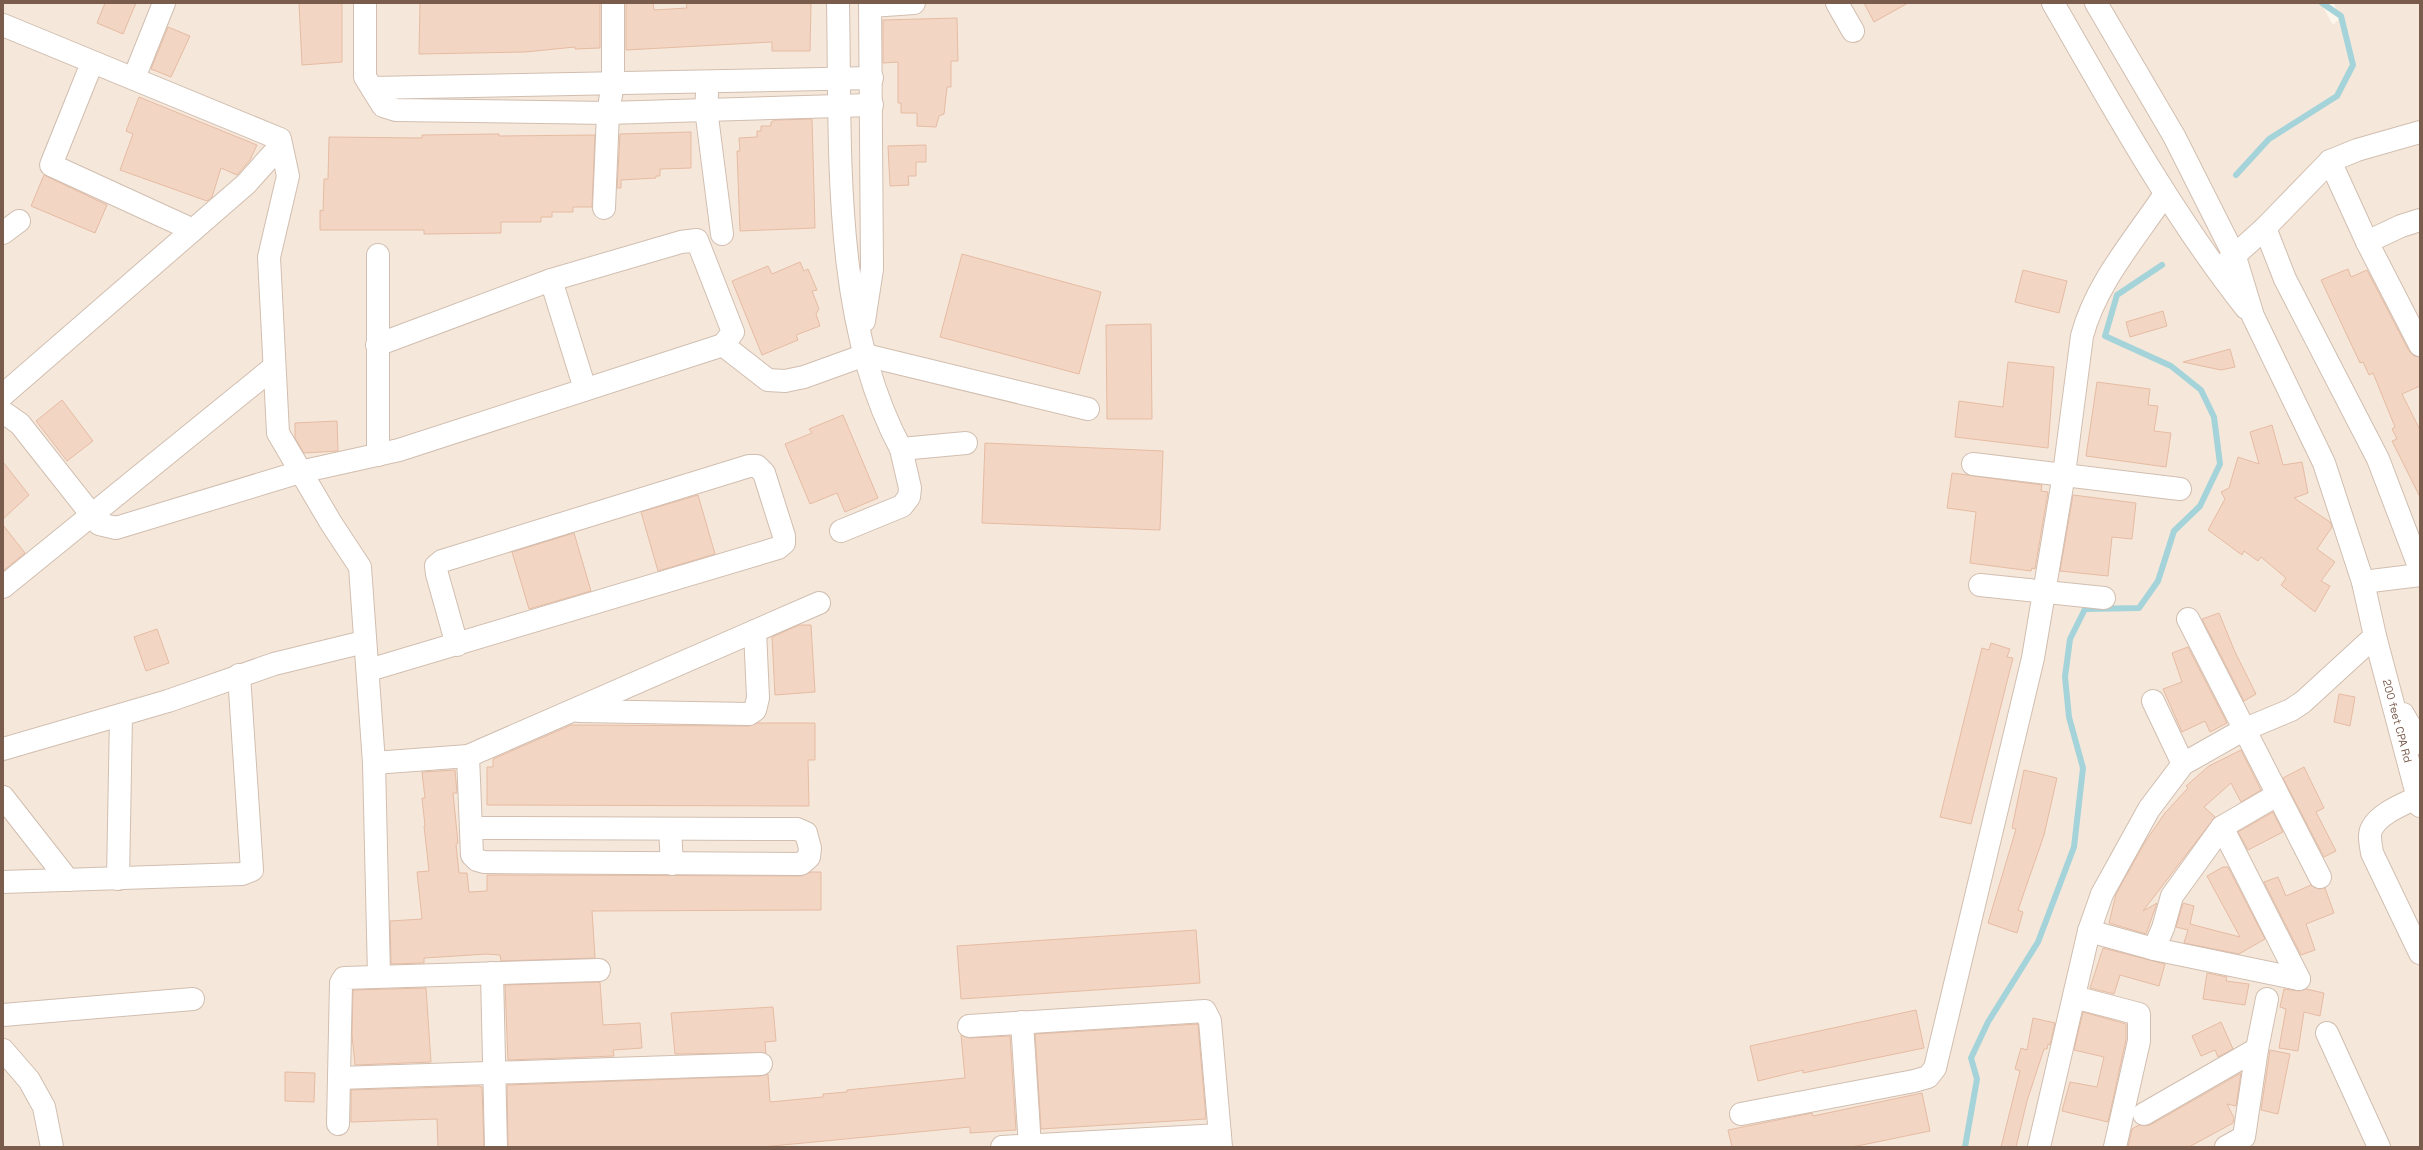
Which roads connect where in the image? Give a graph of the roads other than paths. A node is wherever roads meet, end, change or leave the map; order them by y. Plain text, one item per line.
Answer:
1 (164, 3) edge
2 (365, 3) edge
3 (613, 3) edge
4 (838, 3) edge
5 (914, 3) edge
6 (1837, 3) edge
7 (2053, 3) edge
8 (2096, 3) edge
9 (870, 4) edge
10 (3, 25) edge
11 (1853, 31) dead end
12 (92, 62) junction
13 (134, 78) junction
14 (840, 78) junction
15 (872, 78) junction
16 (708, 81) junction
17 (613, 83) junction
18 (515, 85) junction
19 (372, 88) junction
20 (872, 105) junction
21 (840, 106) junction
22 (706, 109) junction
23 (516, 112) junction
24 (608, 113) junction
25 (2420, 132) edge
26 (281, 145) junction
27 (2330, 161) junction
28 (2165, 194) junction
29 (604, 208) dead end
30 (2420, 220) edge
31 (2265, 228) junction
32 (193, 230) junction
33 (722, 234) dead end
34 (2367, 242) junction
35 (378, 255) dead end
36 (2235, 257) junction
37 (2217, 271) junction
38 (551, 280) junction
39 (2253, 316) junction
40 (377, 345) junction
41 (723, 345) junction
42 (2420, 345) edge
43 (863, 349) junction
44 (274, 367) junction
45 (585, 388) junction
46 (3, 395) edge
47 (1088, 409) dead end
48 (3, 412) edge
49 (966, 443) dead end
50 (901, 449) junction
51 (378, 454) junction
52 (1973, 464) dead end
53 (300, 472) junction
54 (2064, 474) junction
55 (2180, 489) dead end
56 (92, 516) junction
57 (841, 531) dead end
58 (2420, 570) edge
59 (2420, 575) edge
60 (2363, 582) junction
61 (1980, 585) dead end
62 (3, 587) edge
63 (2045, 592) junction
64 (2104, 598) dead end
65 (819, 603) dead end
66 (2188, 619) dead end
67 (755, 631) junction
68 (2375, 636) junction
69 (364, 642) junction
70 (457, 644) junction
71 (369, 670) junction
72 (239, 675) junction
73 (2392, 694) junction
74 (2153, 701) dead end
75 (571, 711) junction
76 (121, 716) junction
77 (2243, 730) junction
78 (2420, 743) edge
79 (3, 749) edge
80 (468, 756) junction
81 (374, 763) junction
82 (2183, 764) junction
83 (2277, 796) junction
84 (3, 797) edge
85 (2418, 802) edge
86 (2222, 826) junction
87 (471, 828) junction
88 (670, 829) junction
89 (672, 864) junction
90 (2320, 876) dead end
91 (118, 879) junction
92 (68, 880) junction
93 (3, 882) edge
94 (2089, 931) junction
95 (2154, 950) junction
96 (2420, 953) edge
97 (599, 970) dead end
98 (492, 973) junction
99 (379, 976) junction
100 (2074, 997) junction
101 (193, 999) dead end
102 (2267, 999) dead end
103 (3, 1014) edge
104 (1022, 1022) junction
105 (969, 1026) dead end
106 (2327, 1033) dead end
107 (2257, 1049) junction
108 (3, 1050) edge
109 (761, 1064) dead end
110 (494, 1073) junction
111 (339, 1078) junction
112 (1741, 1114) dead end
113 (2144, 1114) dead end
114 (338, 1124) dead end
115 (1220, 1141) edge
116 (2238, 1144) edge
117 (1030, 1146) edge
118 (52, 1147) edge
119 (496, 1147) edge
120 (1002, 1147) edge
121 (2039, 1147) edge
122 (2116, 1147) edge
123 (2379, 1147) edge

1 - 13 street
2 - 19 street
3 - 17 street
4 - 14 street
5 - 9 street
6 - 11 street
7 - 28 street
8 - 36 street
9 - 15 street
10 - 12 street
12 - 13 street
12 - 32 street
13 - 26 street
14 - 15 street
14 - 16 street
14 - 21 street
15 - 20 street
16 - 17 street
16 - 22 street
17 - 18 street
17 - 24 street
18 - 19 street
18 - 23 street
19 - 23 street
20 - 21 street
20 - 43 street
21 - 22 street
21 - 43 street
22 - 24 street
22 - 33 street
23 - 24 street
24 - 29 street
25 - 27 street
26 - 32 street
26 - 44 street
27 - 31 street
27 - 34 street
28 - 37 street
28 - 54 street
30 - 34 street
31 - 36 street
31 - 58 street
32 - 46 street
34 - 42 street
35 - 40 street
36 - 37 street
36 - 39 street
37 - 39 street
38 - 40 street
38 - 41 street
38 - 45 street
39 - 60 street, 200 feet CPA Rd
40 - 51 street
41 - 43 street
41 - 45 street
43 - 47 street
43 - 50 street
44 - 53 street
44 - 56 street
45 - 51 street
48 - 56 street
49 - 50 street
50 - 57 street
51 - 53 street
52 - 54 street
53 - 56 street
53 - 69 street
54 - 55 street
54 - 63 street
56 - 62 street
59 - 60 street
60 - 68 street, 200 feet CPA Rd
61 - 63 street
63 - 64 street
63 - 112 street
65 - 67 street
66 - 77 street
67 - 75 street
67 - 75 street
68 - 73 street, 200 feet CPA Rd
68 - 77 street
69 - 71 street
69 - 72 street
70 - 70 street
70 - 71 street
71 - 81 street
72 - 76 street
72 - 91 street
73 - 78 street
73 - 85 street, 200 feet CPA Rd
74 - 82 street
75 - 80 street
76 - 79 street
76 - 91 street
77 - 82 street
77 - 83 street
80 - 81 street
80 - 87 street
81 - 99 street
82 - 94 street
83 - 86 street
83 - 90 street
84 - 92 street
85 - 96 street
86 - 95 street
86 - 95 street
87 - 88 street
87 - 89 street
88 - 89 street
88 - 89 street
91 - 92 street
92 - 93 street
94 - 95 street
94 - 100 street
97 - 98 street
98 - 99 street
98 - 110 street
99 - 111 street
100 - 121 street
100 - 122 street
101 - 103 street
102 - 107 street
104 - 105 street
104 - 115 street
104 - 117 street
106 - 123 street
107 - 113 street
107 - 116 street
108 - 118 street
109 - 110 street
110 - 111 street
110 - 119 street
111 - 114 street
115 - 117 street
117 - 120 street

